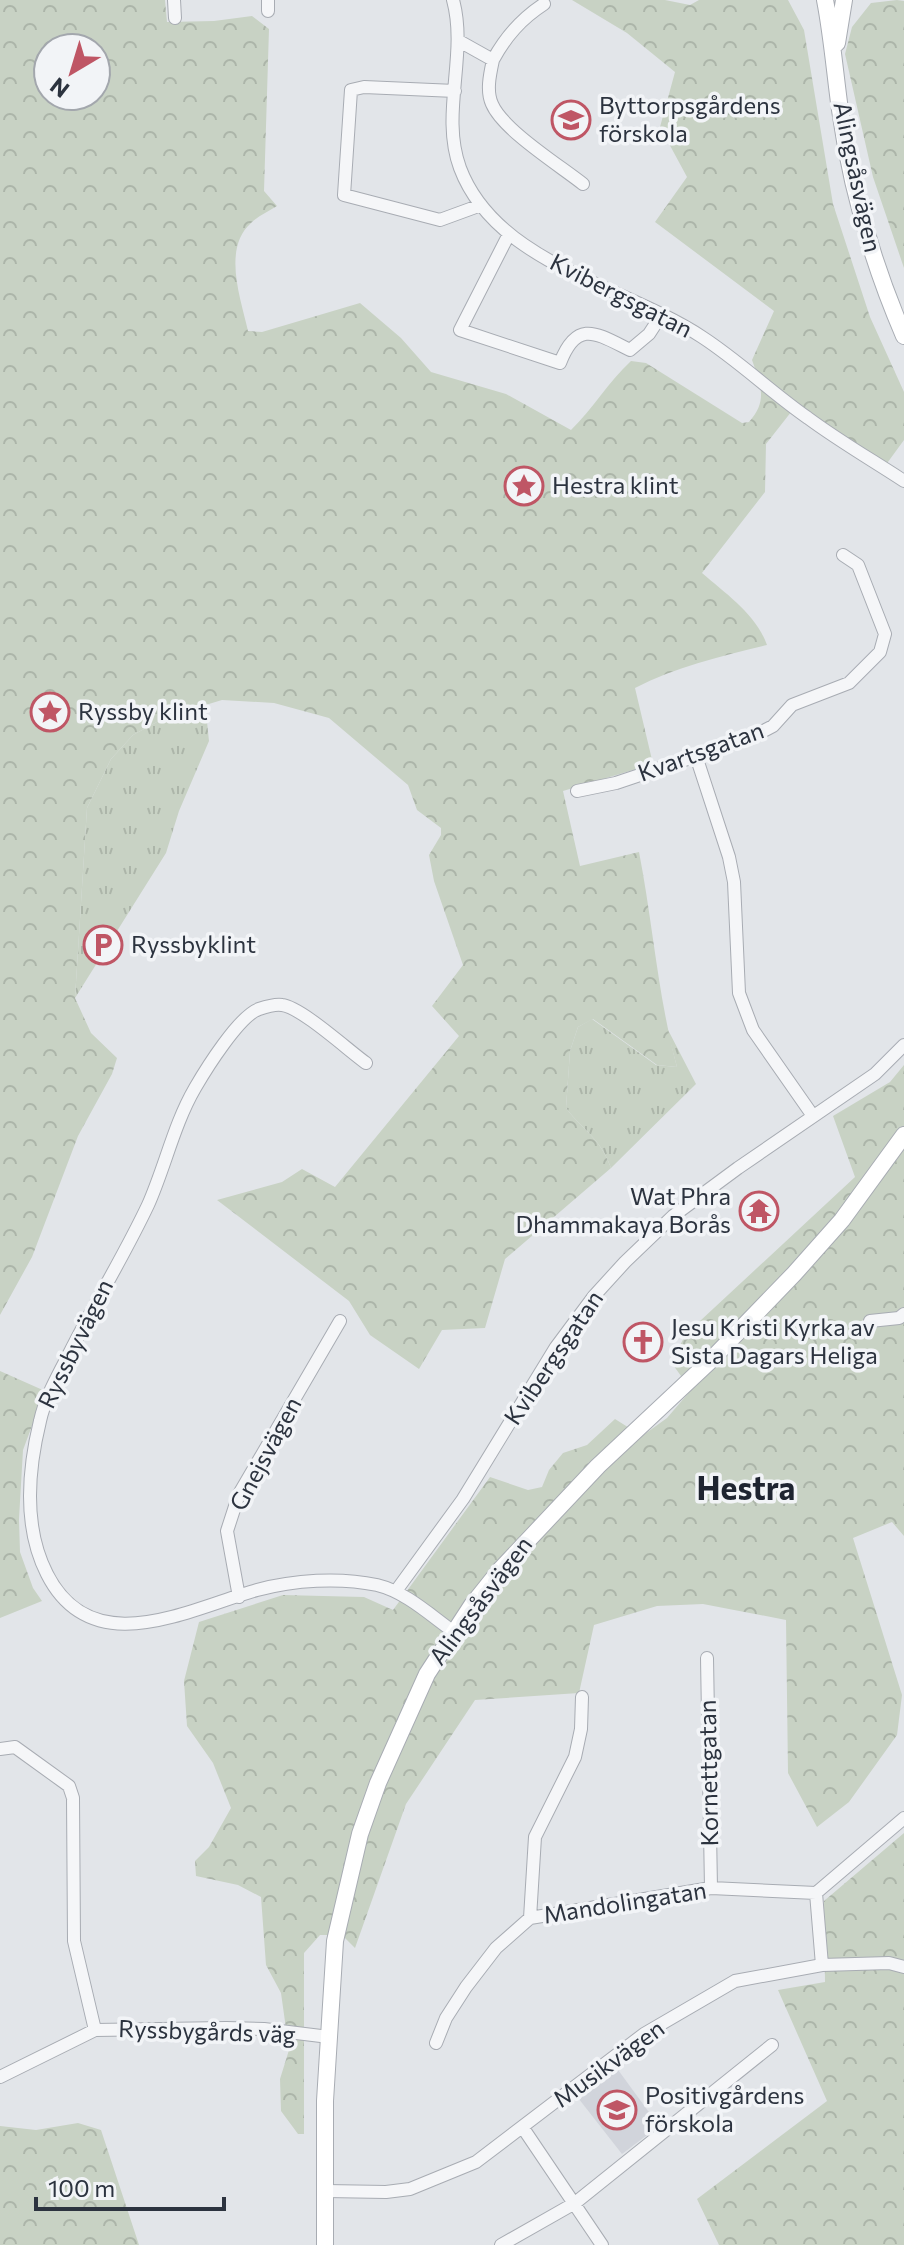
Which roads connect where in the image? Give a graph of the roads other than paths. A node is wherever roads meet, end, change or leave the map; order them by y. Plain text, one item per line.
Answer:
1 (174, 0) edge
2 (453, 0) edge
3 (814, 0) edge
4 (825, 0) edge
5 (844, 0) edge
6 (544, 4) dead end
7 (175, 18) dead end
8 (459, 41) junction
9 (493, 60) junction
10 (833, 60) junction
11 (455, 91) junction
12 (583, 184) dead end
13 (481, 205) junction
14 (509, 234) junction
15 (662, 314) junction
16 (904, 336) edge
17 (904, 481) edge
18 (843, 555) dead end
19 (696, 756) junction
20 (577, 791) dead end
21 (904, 1045) edge
22 (366, 1063) dead end
23 (813, 1116) junction
24 (904, 1135) edge
25 (904, 1314) edge
26 (340, 1321) dead end
27 (870, 1321) dead end
28 (396, 1591) junction
29 (239, 1597) junction
30 (454, 1632) junction
31 (707, 1658) dead end
32 (582, 1697) dead end
33 (0, 1749) edge
34 (904, 1818) edge
35 (711, 1888) junction
36 (816, 1893) junction
37 (530, 1918) junction
38 (822, 1965) junction
39 (904, 1967) edge
40 (95, 2030) junction
41 (329, 2037) junction
42 (436, 2043) dead end
43 (772, 2045) dead end
44 (0, 2077) edge
45 (523, 2128) junction
46 (326, 2191) junction
47 (575, 2203) junction
48 (325, 2245) edge
49 (501, 2245) edge
50 (602, 2245) edge

1 - 7 street
2 - 8 street, Kvibergsgatan
3 - 10 main road, Alingsåsvägen
4 - 10 main road, Alingsåsvägen
5 - 10 main road, Alingsåsvägen
6 - 9 street
8 - 9 street
8 - 11 street, Kvibergsgatan
9 - 12 street
10 - 16 main road, Alingsåsvägen
11 - 13 street, Kvibergsgatan
11 - 13 street
13 - 14 street, Kvibergsgatan
14 - 15 street, Kvibergsgatan
14 - 15 street
15 - 17 street, Kvibergsgatan
18 - 19 street, Kvartsgatan
19 - 20 street, Kvartsgatan
19 - 23 street
21 - 23 street, Kvibergsgatan
22 - 29 street, Ryssbyvägen
23 - 28 street, Kvibergsgatan
24 - 30 main road, Alingsåsvägen
25 - 27 street
26 - 29 street, Gnejsvägen
28 - 29 street, Ryssbyvägen
28 - 30 street, Ryssbyvägen
30 - 41 main road, Alingsåsvägen
31 - 35 street, Kornettgatan
32 - 37 street
33 - 40 street
34 - 36 street
35 - 36 street, Mandolingatan
35 - 37 street, Mandolingatan
36 - 38 street
37 - 42 street
38 - 39 street, Musikvägen
38 - 45 street, Musikvägen
40 - 41 street, Ryssbygårds väg
40 - 44 street, Ryssbygårds väg
41 - 46 main road, Alingsåsvägen
43 - 47 street
45 - 46 street, Musikvägen
45 - 47 street
46 - 48 main road, Alingsåsvägen
47 - 49 street
47 - 50 street

